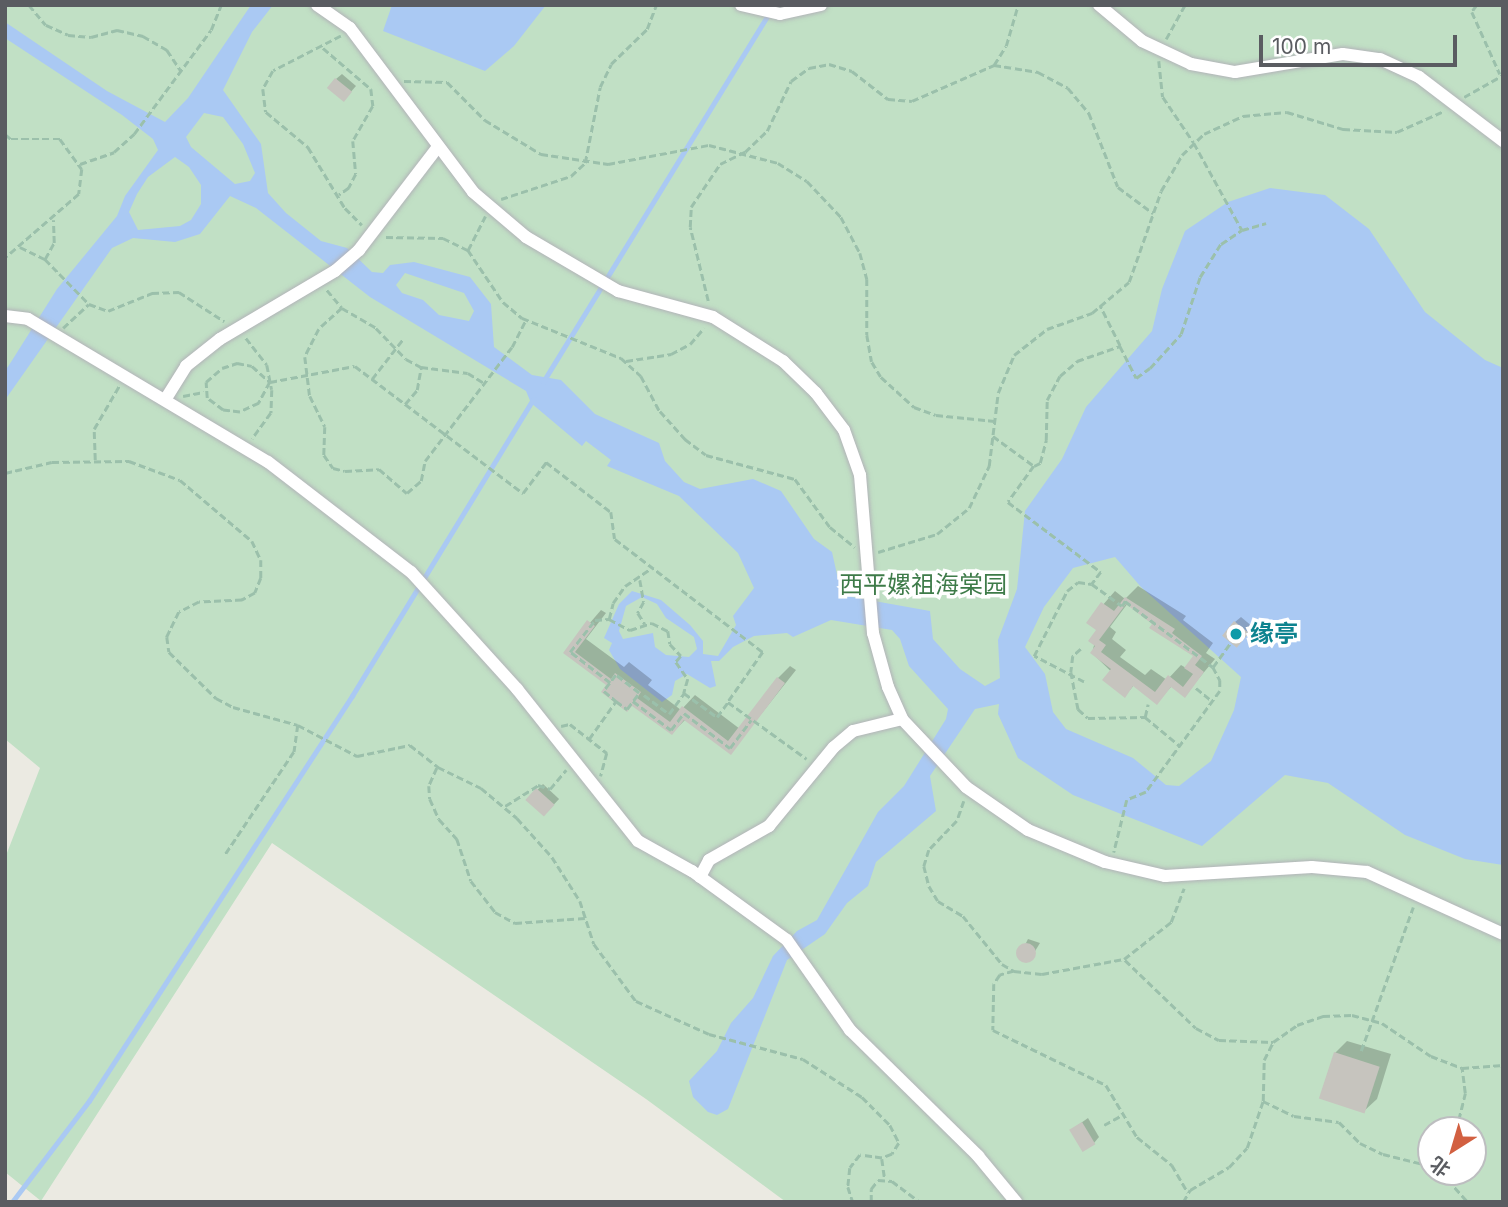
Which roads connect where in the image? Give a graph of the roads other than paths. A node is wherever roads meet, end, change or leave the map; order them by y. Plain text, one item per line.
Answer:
1 (317, 5) edge
2 (741, 5) edge
3 (821, 5) edge
4 (1099, 5) edge
5 (1503, 141) edge
6 (437, 148) junction
7 (5, 316) edge
8 (165, 400) junction
9 (902, 719) junction
10 (700, 877) junction
11 (1503, 934) edge
12 (1016, 1202) edge

1 - 6 street
2 - 3 street
4 - 5 street
6 - 8 street
6 - 9 street
7 - 8 street
8 - 10 street
9 - 10 street
9 - 11 street
10 - 12 street

